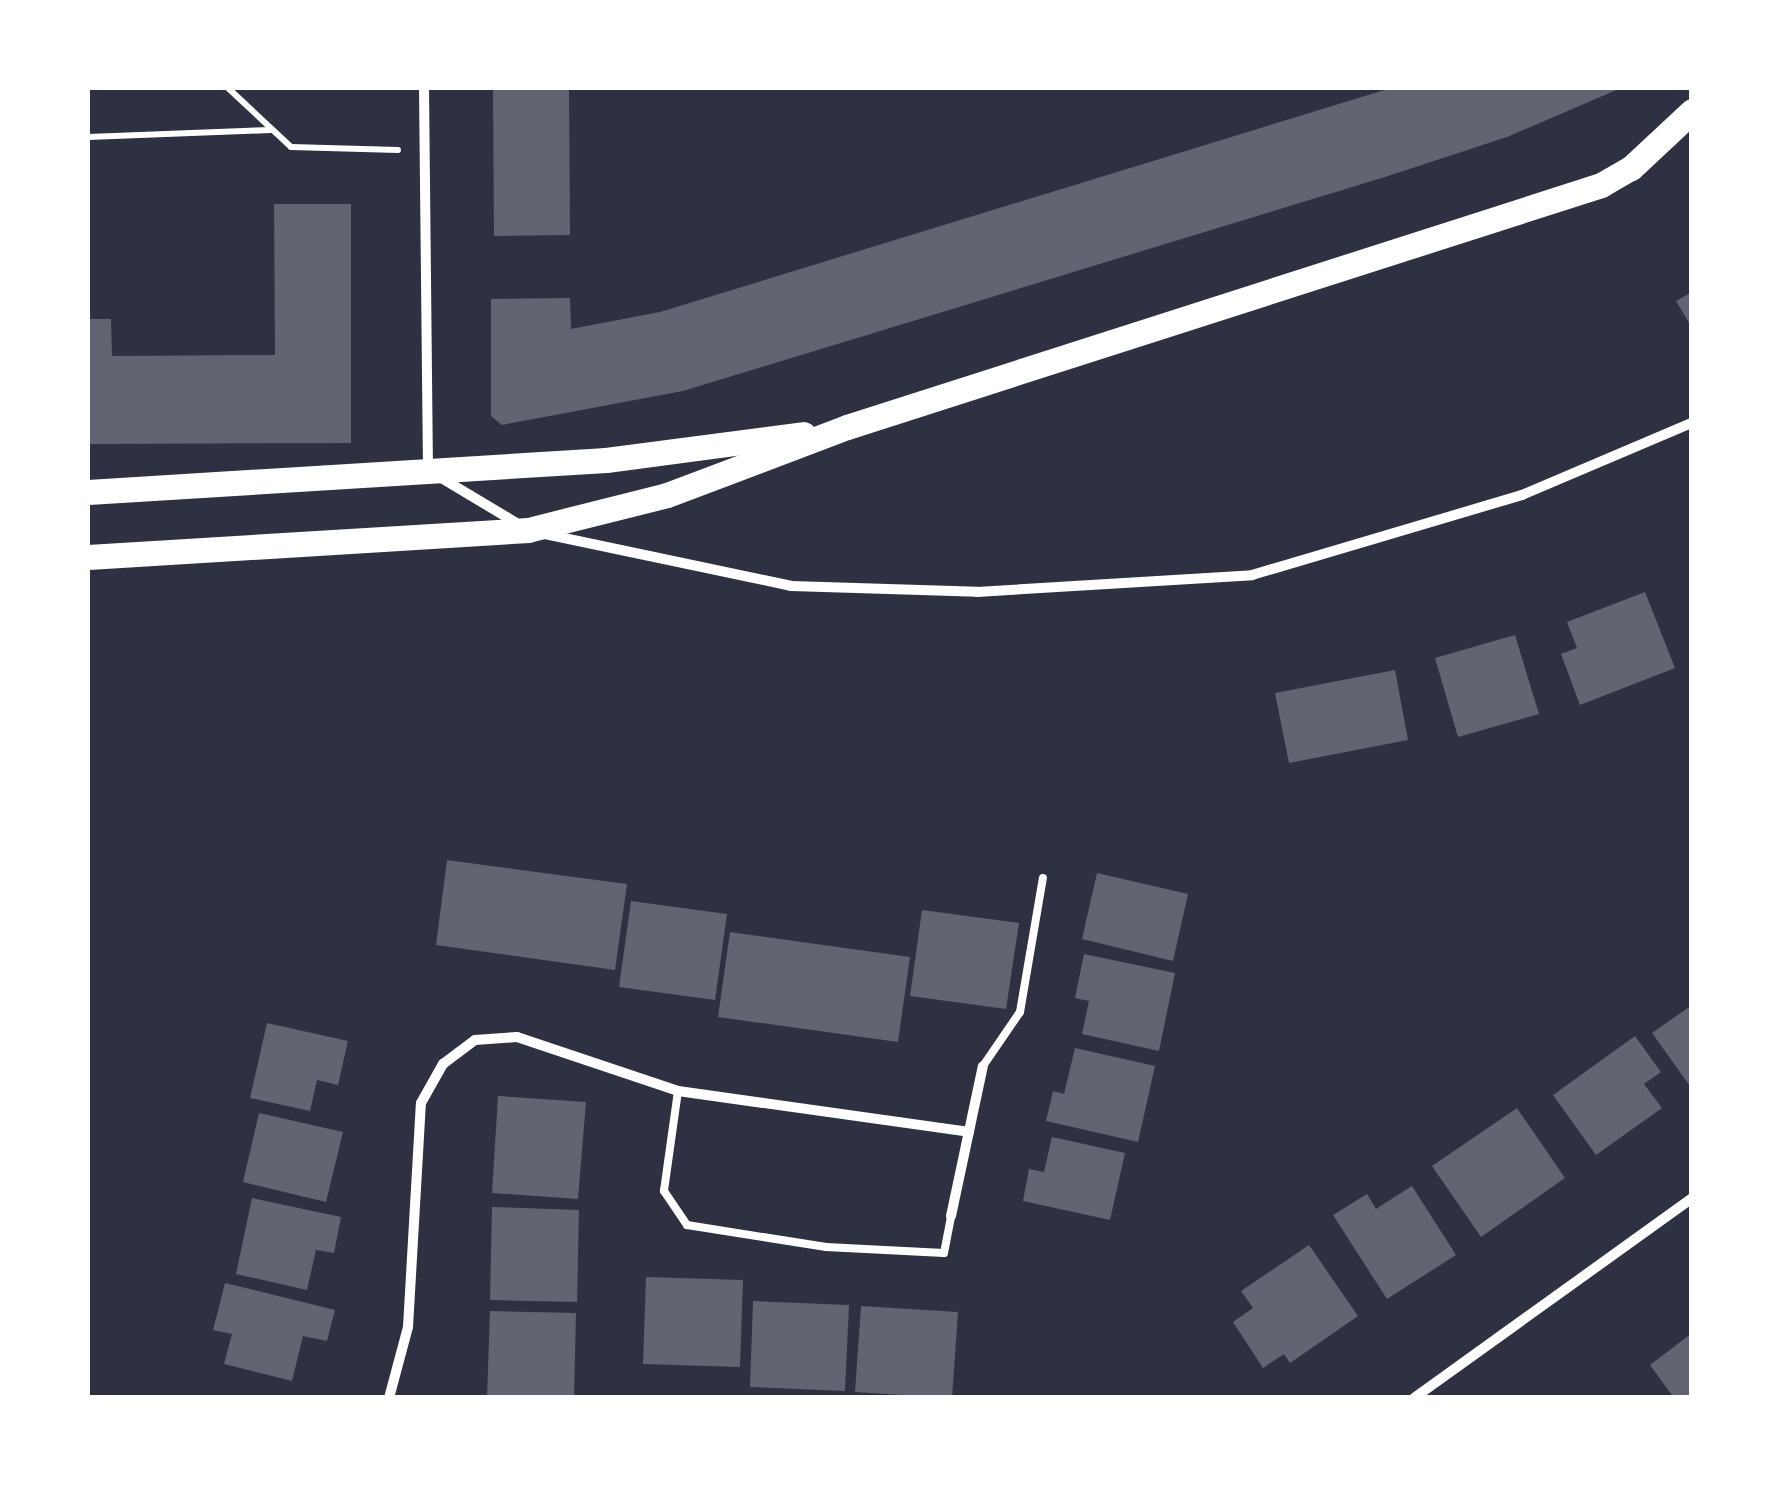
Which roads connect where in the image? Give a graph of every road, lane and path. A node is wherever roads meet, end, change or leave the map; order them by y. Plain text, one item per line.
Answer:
1 (228, 88) edge
2 (424, 88) edge
3 (1692, 111) edge
4 (272, 130) junction
5 (88, 137) edge
6 (424, 151) junction
7 (1692, 423) edge
8 (847, 428) junction
9 (428, 470) junction
10 (88, 492) edge
11 (528, 530) junction
12 (88, 557) edge
13 (1043, 878) dead end
14 (983, 1066) joint
15 (678, 1091) junction
16 (969, 1132) junction
17 (1692, 1198) edge
18 (951, 1216) joint
19 (389, 1398) edge
20 (1414, 1398) edge

1 - 4 path
2 - 6 street
3 - 8 main road
4 - 5 path
4 - 6 path
6 - 9 street
7 - 11 street
8 - 9 main road
8 - 11 main road
9 - 10 main road
9 - 11 street
11 - 12 main road
13 - 14 lane
14 - 16 street
15 - 16 street
15 - 18 lane
15 - 19 street
16 - 18 street
17 - 20 street

